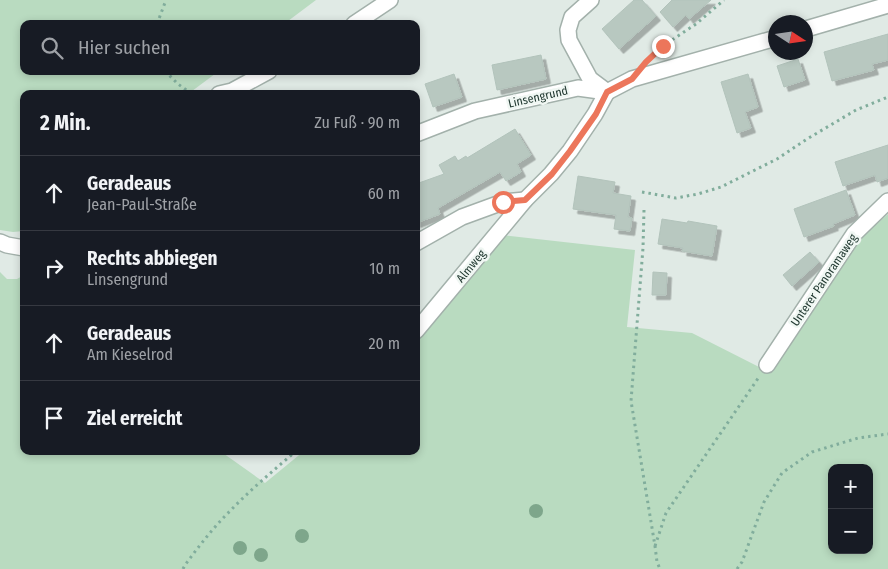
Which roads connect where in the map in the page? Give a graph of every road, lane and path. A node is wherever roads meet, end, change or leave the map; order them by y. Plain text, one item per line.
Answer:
1 (166, 0) edge
2 (390, 0) edge
3 (591, 0) edge
4 (724, 0) edge
5 (888, 5) edge
6 (158, 20) edge
7 (360, 20) edge
8 (813, 27) edge
9 (768, 40) edge
10 (169, 75) edge
11 (262, 75) edge
12 (632, 79) junction
13 (186, 90) edge
14 (234, 90) edge
15 (607, 92) junction
16 (888, 97) edge
17 (420, 133) edge
18 (642, 192) dead end
19 (525, 200) junction
20 (888, 201) edge
21 (644, 210) dead end
22 (420, 241) edge
23 (0, 242) edge
24 (20, 247) edge
25 (420, 326) edge
26 (767, 365) joint
27 (888, 434) edge
28 (291, 455) edge
29 (655, 546) junction
30 (183, 569) edge
31 (660, 569) edge
32 (737, 569) edge

1 - 6 path
2 - 7 street
3 - 15 street
4 - 12 path
5 - 8 street
9 - 12 street
10 - 13 path
11 - 14 street
12 - 15 street
15 - 17 street, Linsengrund
15 - 19 street, Almweg
16 - 18 path
19 - 22 street
19 - 25 street, Almweg
20 - 26 street, Unterer Panoramaweg
21 - 29 path
23 - 24 street
26 - 29 path
27 - 32 path
28 - 30 path
29 - 31 path

